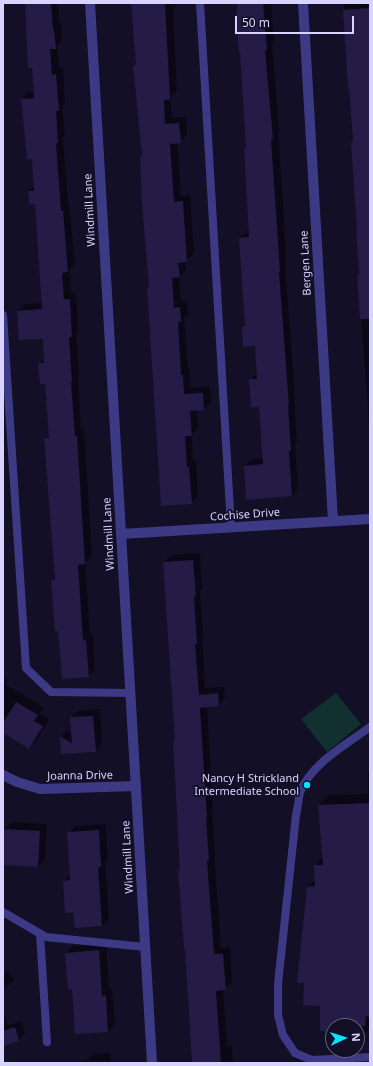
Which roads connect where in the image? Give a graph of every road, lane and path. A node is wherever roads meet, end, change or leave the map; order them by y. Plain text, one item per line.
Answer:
1 (90, 3) edge
2 (200, 3) edge
3 (302, 3) edge
4 (3, 315) edge
5 (370, 519) edge
6 (333, 521) junction
7 (232, 527) junction
8 (121, 534) junction
9 (130, 693) junction
10 (370, 727) edge
11 (3, 775) edge
12 (136, 786) junction
13 (3, 912) edge
14 (40, 934) junction
15 (145, 947) junction
16 (47, 1042) dead end
17 (370, 1057) edge
18 (152, 1063) edge

1 - 8 street, Windmill Lane
2 - 7 lane
3 - 6 street, Bergen Lane
4 - 9 lane
5 - 6 street, Cochise Drive
6 - 7 street, Cochise Drive
7 - 8 street, Cochise Drive
8 - 9 street, Windmill Lane
9 - 12 street, Windmill Lane
10 - 17 lane
11 - 12 street, Joanna Drive
12 - 15 street, Windmill Lane
13 - 14 lane
14 - 15 lane
14 - 16 lane
15 - 18 street, Windmill Lane

